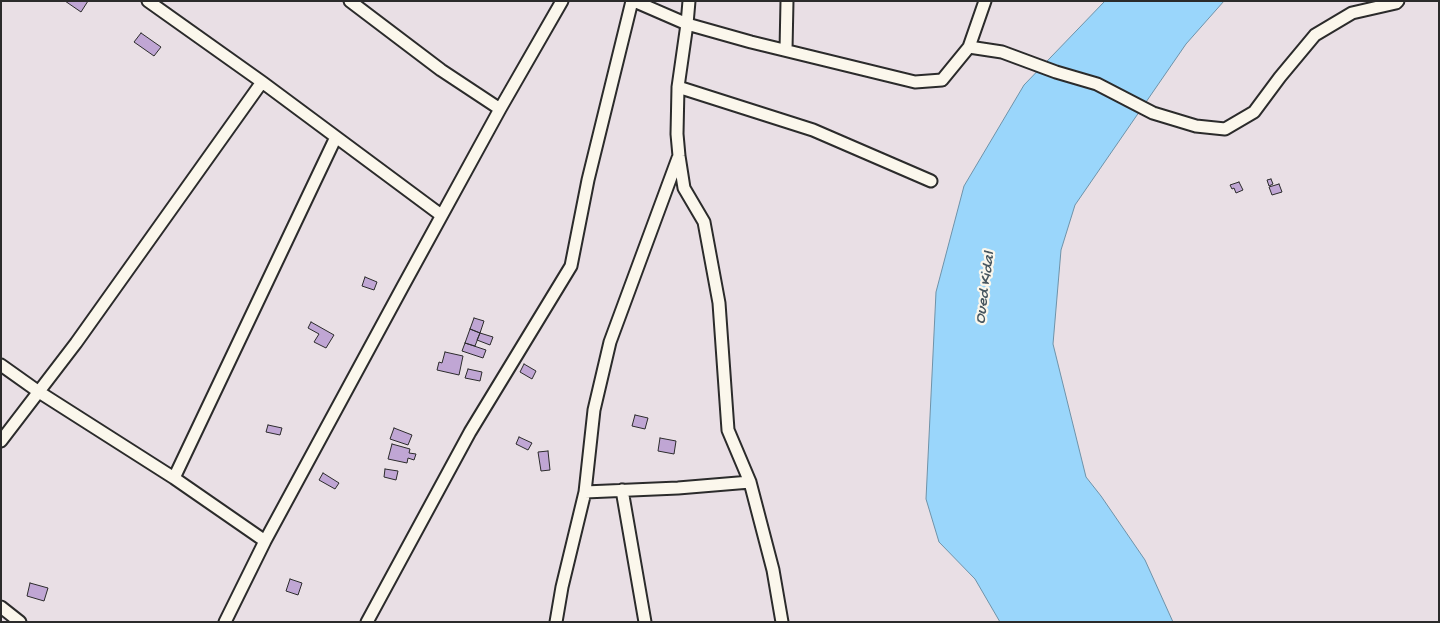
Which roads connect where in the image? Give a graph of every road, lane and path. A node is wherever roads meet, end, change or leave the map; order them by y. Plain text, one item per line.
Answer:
1 (148, 1) edge
2 (350, 1) edge
3 (562, 1) edge
4 (633, 1) edge
5 (689, 1) edge
6 (787, 1) edge
7 (985, 1) edge
8 (1398, 1) edge
9 (687, 24) junction
10 (969, 47) junction
11 (786, 50) junction
12 (262, 82) junction
13 (678, 87) junction
14 (500, 109) junction
15 (336, 137) junction
16 (678, 156) junction
17 (931, 181) dead end
18 (442, 215) junction
19 (1, 365) edge
20 (39, 392) junction
21 (1, 442) edge
22 (174, 478) junction
23 (750, 482) junction
24 (622, 490) junction
25 (585, 492) junction
26 (265, 541) junction
27 (1, 608) edge
28 (20, 622) edge
29 (225, 622) edge
30 (367, 622) edge
31 (556, 622) edge
32 (645, 622) edge
33 (782, 622) edge

1 - 12 street
2 - 14 street
3 - 14 street
4 - 9 street
4 - 30 street
5 - 9 street
6 - 11 street
7 - 10 street
8 - 10 street
9 - 11 street
9 - 13 street
10 - 11 street
12 - 15 street
12 - 20 street
13 - 16 street
13 - 17 street
14 - 18 street
15 - 18 street
15 - 22 street
16 - 23 street
16 - 25 street
18 - 26 street
19 - 20 street
20 - 21 street
20 - 22 street
22 - 26 street
23 - 24 street
23 - 33 street
24 - 25 street
24 - 32 street
25 - 31 street
26 - 29 street
27 - 28 street

